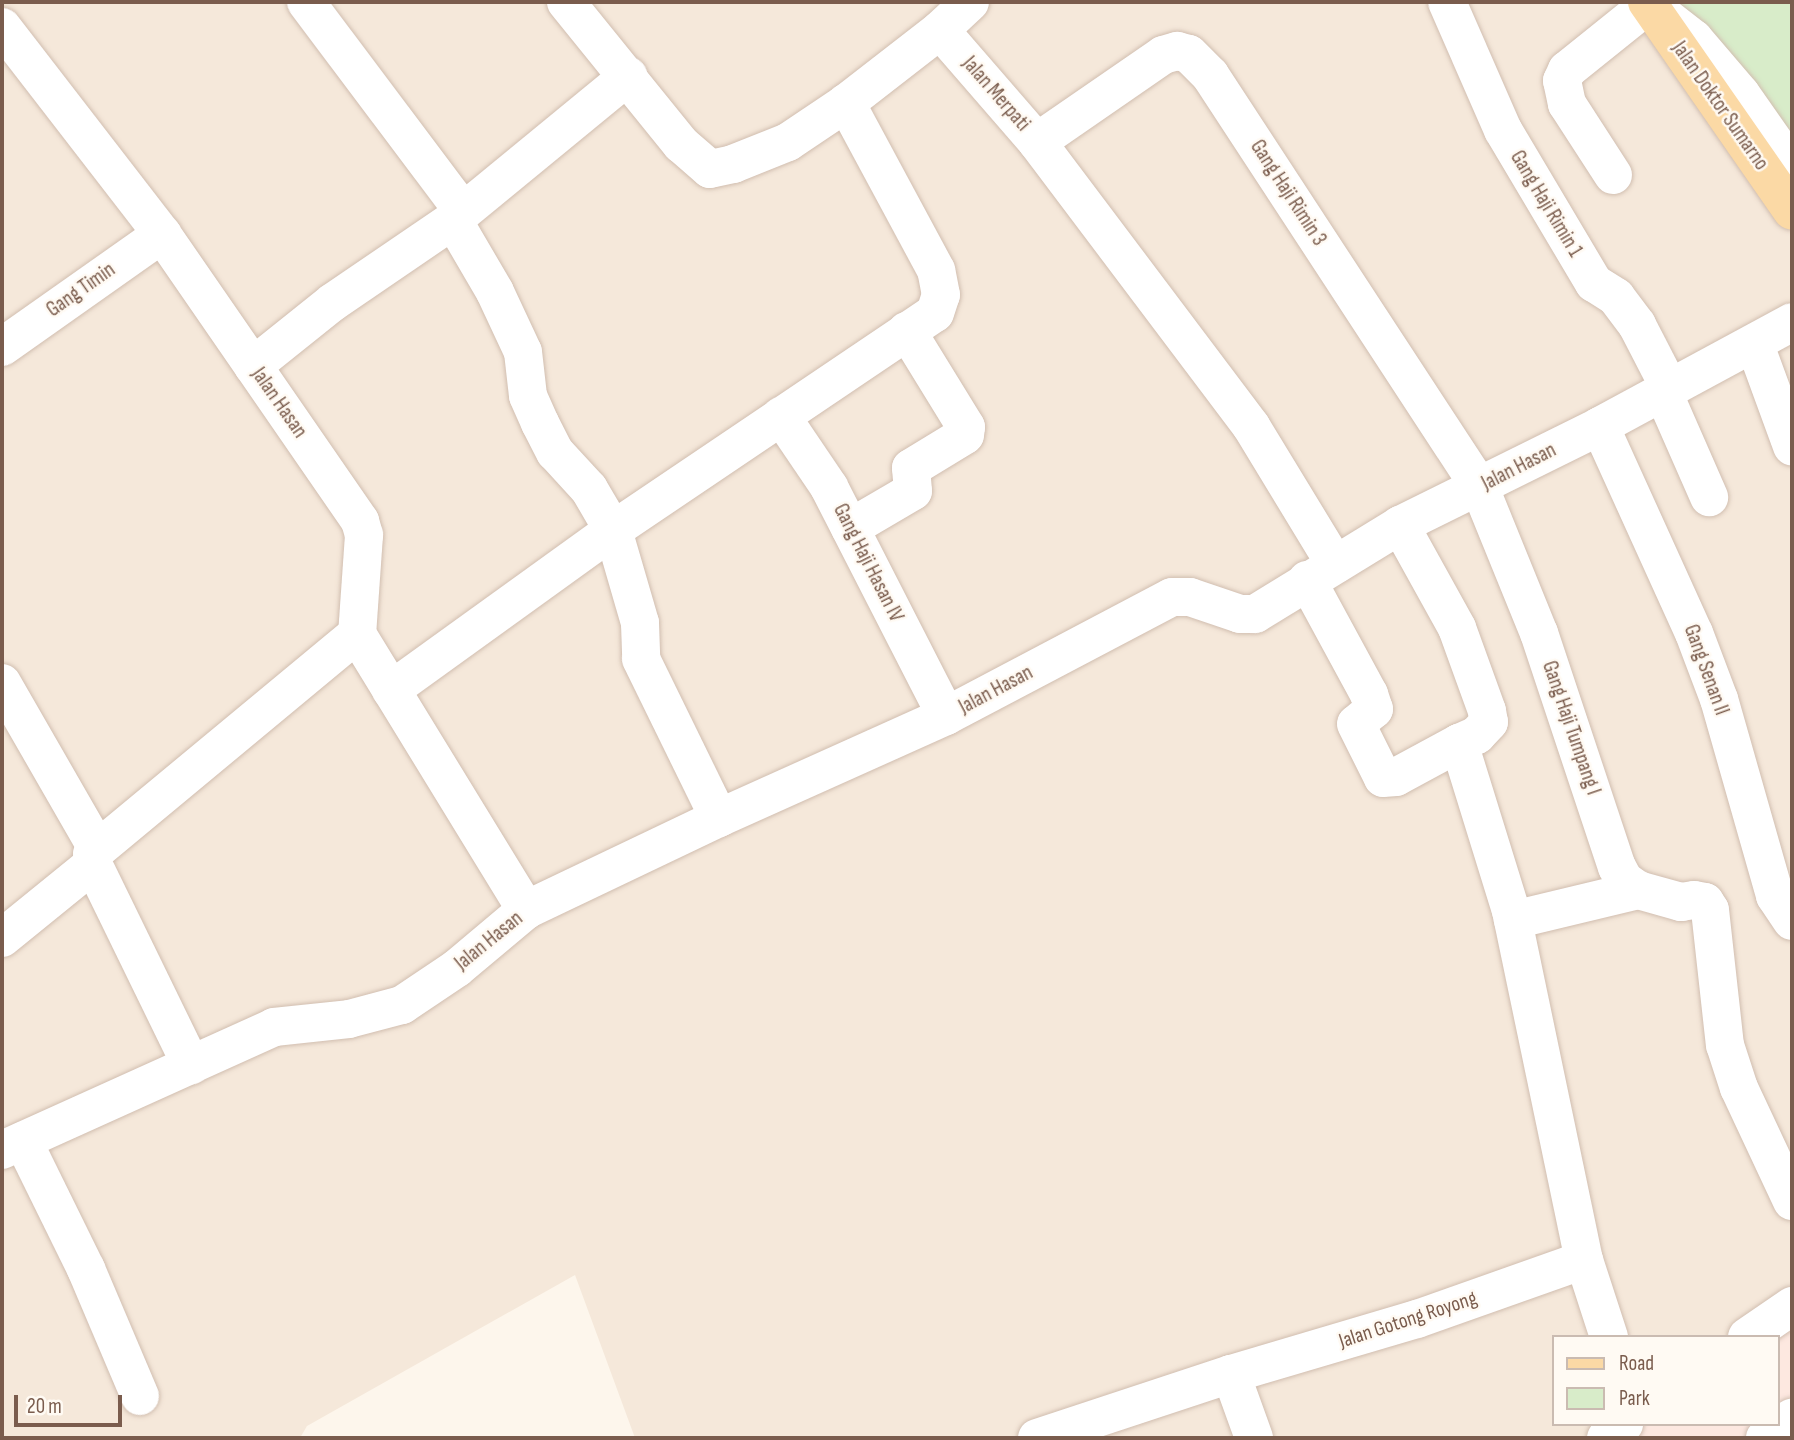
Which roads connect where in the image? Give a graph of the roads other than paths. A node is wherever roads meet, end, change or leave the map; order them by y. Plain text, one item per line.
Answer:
1 (306, 2) edge
2 (566, 2) edge
3 (970, 2) edge
4 (1447, 2) edge
5 (1648, 3) edge
6 (2, 27) edge
7 (940, 30) junction
8 (628, 76) junction
9 (846, 103) junction
10 (1038, 142) junction
11 (1792, 167) edge
12 (1614, 175) dead end
13 (1792, 211) edge
14 (458, 216) junction
15 (162, 234) junction
16 (1792, 322) edge
17 (907, 331) junction
18 (1755, 345) junction
19 (2, 347) edge
20 (253, 366) junction
21 (1666, 390) junction
22 (781, 416) junction
23 (1600, 426) junction
24 (1792, 446) edge
25 (1480, 488) junction
26 (1709, 497) dead end
27 (1400, 525) junction
28 (850, 528) junction
29 (613, 530) junction
30 (1321, 572) junction
31 (357, 634) junction
32 (2, 683) edge
33 (391, 690) junction
34 (946, 716) junction
35 (1459, 743) junction
36 (719, 818) junction
37 (95, 856) junction
38 (1638, 890) junction
39 (527, 910) junction
40 (1513, 920) junction
41 (1792, 921) edge
42 (2, 938) edge
43 (191, 1065) junction
44 (12, 1146) edge
45 (1792, 1201) edge
46 (1584, 1260) junction
47 (1792, 1306) edge
48 (1608, 1335) edge
49 (1750, 1335) edge
50 (1231, 1374) junction
51 (139, 1396) dead end
52 (1792, 1418) edge
53 (1621, 1426) edge
54 (1037, 1438) edge
55 (1254, 1438) edge
56 (1606, 1438) edge
57 (1765, 1438) edge

1 - 14 street
2 - 8 street
3 - 7 street
4 - 21 street, Gang Haji Rimin 1
5 - 11 street
5 - 12 street
5 - 13 main road, Jalan Doktor Sumarno
6 - 15 street, Jalan Hasan
7 - 9 street
7 - 10 street, Jalan Merpati
8 - 9 street
8 - 14 street
9 - 17 street
10 - 25 street, Gang Haji Rimin 3
10 - 30 street, Jalan Merpati
14 - 20 street
14 - 29 street
15 - 19 street, Gang Timin
15 - 20 street, Jalan Hasan
16 - 18 street, Jalan Hasan
17 - 22 street
17 - 28 street
18 - 21 street, Jalan Hasan
18 - 24 street
20 - 31 street, Jalan Hasan
21 - 23 street, Jalan Hasan
21 - 26 street, Gang Haji Rimin 1
22 - 28 street, Gang Haji Hasan IV
22 - 29 street
23 - 25 street, Jalan Hasan
23 - 41 street, Gang Senan II
25 - 27 street, Jalan Hasan
25 - 38 street, Gang Haji Tumpang I
27 - 30 street, Jalan Hasan
27 - 35 street
28 - 34 street, Gang Haji Hasan IV
29 - 33 street
29 - 36 street
30 - 34 street, Jalan Hasan
30 - 35 street, Jalan Merpati
31 - 33 street
31 - 37 street
32 - 37 street
33 - 39 street
34 - 36 street, Jalan Hasan
35 - 40 street
36 - 39 street, Jalan Hasan
37 - 42 street
37 - 43 street
38 - 40 street
38 - 45 street
39 - 43 street, Jalan Hasan
40 - 46 street
43 - 44 street, Jalan Hasan
44 - 51 street
46 - 48 street
46 - 50 street, Jalan Gotong Royong
47 - 49 street
50 - 54 street, Jalan Gotong Royong
50 - 55 street
52 - 57 street
53 - 56 street

